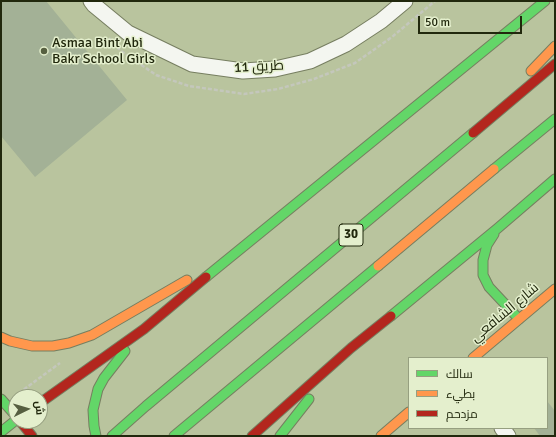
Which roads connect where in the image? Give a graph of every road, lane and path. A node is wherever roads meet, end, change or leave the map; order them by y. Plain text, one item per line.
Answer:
1 (91, 1) edge
2 (405, 1) edge
3 (545, 1) edge
4 (555, 46) edge
5 (555, 64) edge
6 (555, 119) edge
7 (476, 130) junction
8 (555, 130) edge
9 (502, 163) junction
10 (555, 179) edge
11 (498, 228) junction
12 (241, 248) junction
13 (555, 290) edge
14 (519, 319) junction
15 (144, 329) junction
16 (1, 337) edge
17 (351, 348) junction
18 (474, 357) edge
19 (64, 360) dead end
20 (48, 397) edge
21 (3, 401) edge
22 (408, 413) edge
23 (96, 436) edge
24 (112, 436) edge
25 (174, 436) edge
26 (252, 436) edge
27 (280, 436) edge
28 (381, 436) edge

1 - 2 street, طريق 11
3 - 12 main road
4 - 7 main road
5 - 7 main road, 30
6 - 9 main road
7 - 24 main road, 30
8 - 9 main road
9 - 25 main road
10 - 11 main road
11 - 14 main road
11 - 17 main road
12 - 15 main road
12 - 16 main road
13 - 14 main road, شارع الشافعي
14 - 18 main road, شارع الشافعي
15 - 20 main road
15 - 23 main road
17 - 26 main road
17 - 27 main road
19 - 21 path
22 - 28 main road

